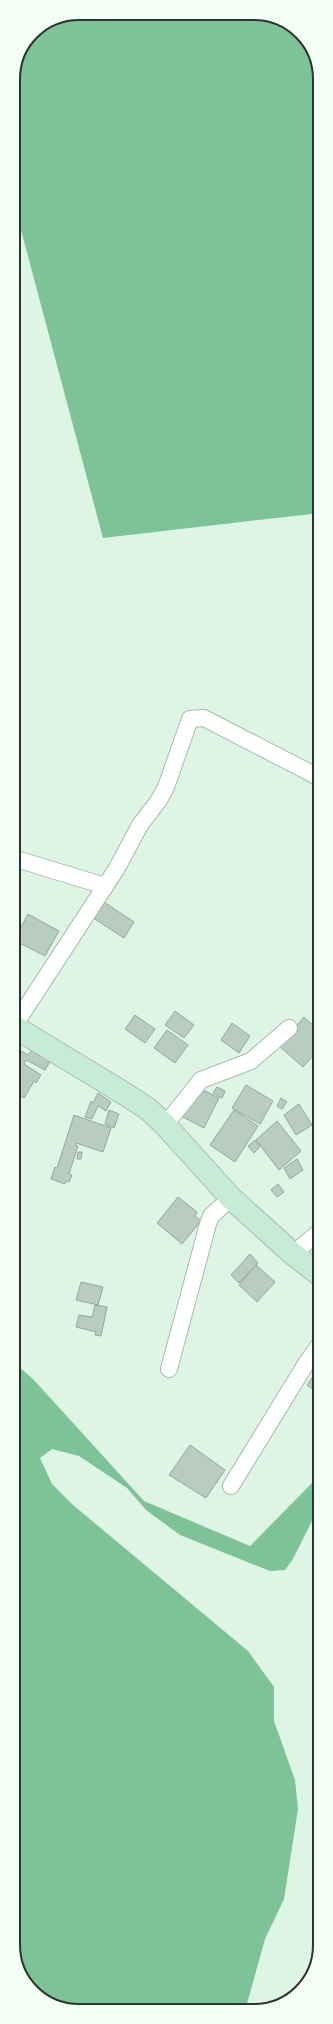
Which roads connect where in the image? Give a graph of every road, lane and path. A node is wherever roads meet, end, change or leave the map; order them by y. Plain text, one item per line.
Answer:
1 (313, 774) edge
2 (20, 860) edge
3 (106, 886) junction
4 (20, 1017) edge
5 (289, 1028) dead end
6 (20, 1030) edge
7 (165, 1125) junction
8 (231, 1198) junction
9 (313, 1237) edge
10 (293, 1254) junction
11 (313, 1270) edge
12 (313, 1354) edge
13 (169, 1369) dead end
14 (231, 1486) dead end

1 - 3 street
2 - 3 street
3 - 4 street
5 - 7 street
6 - 7 main road
7 - 8 main road
8 - 10 main road
8 - 13 street
9 - 10 street
10 - 11 main road
12 - 14 street

